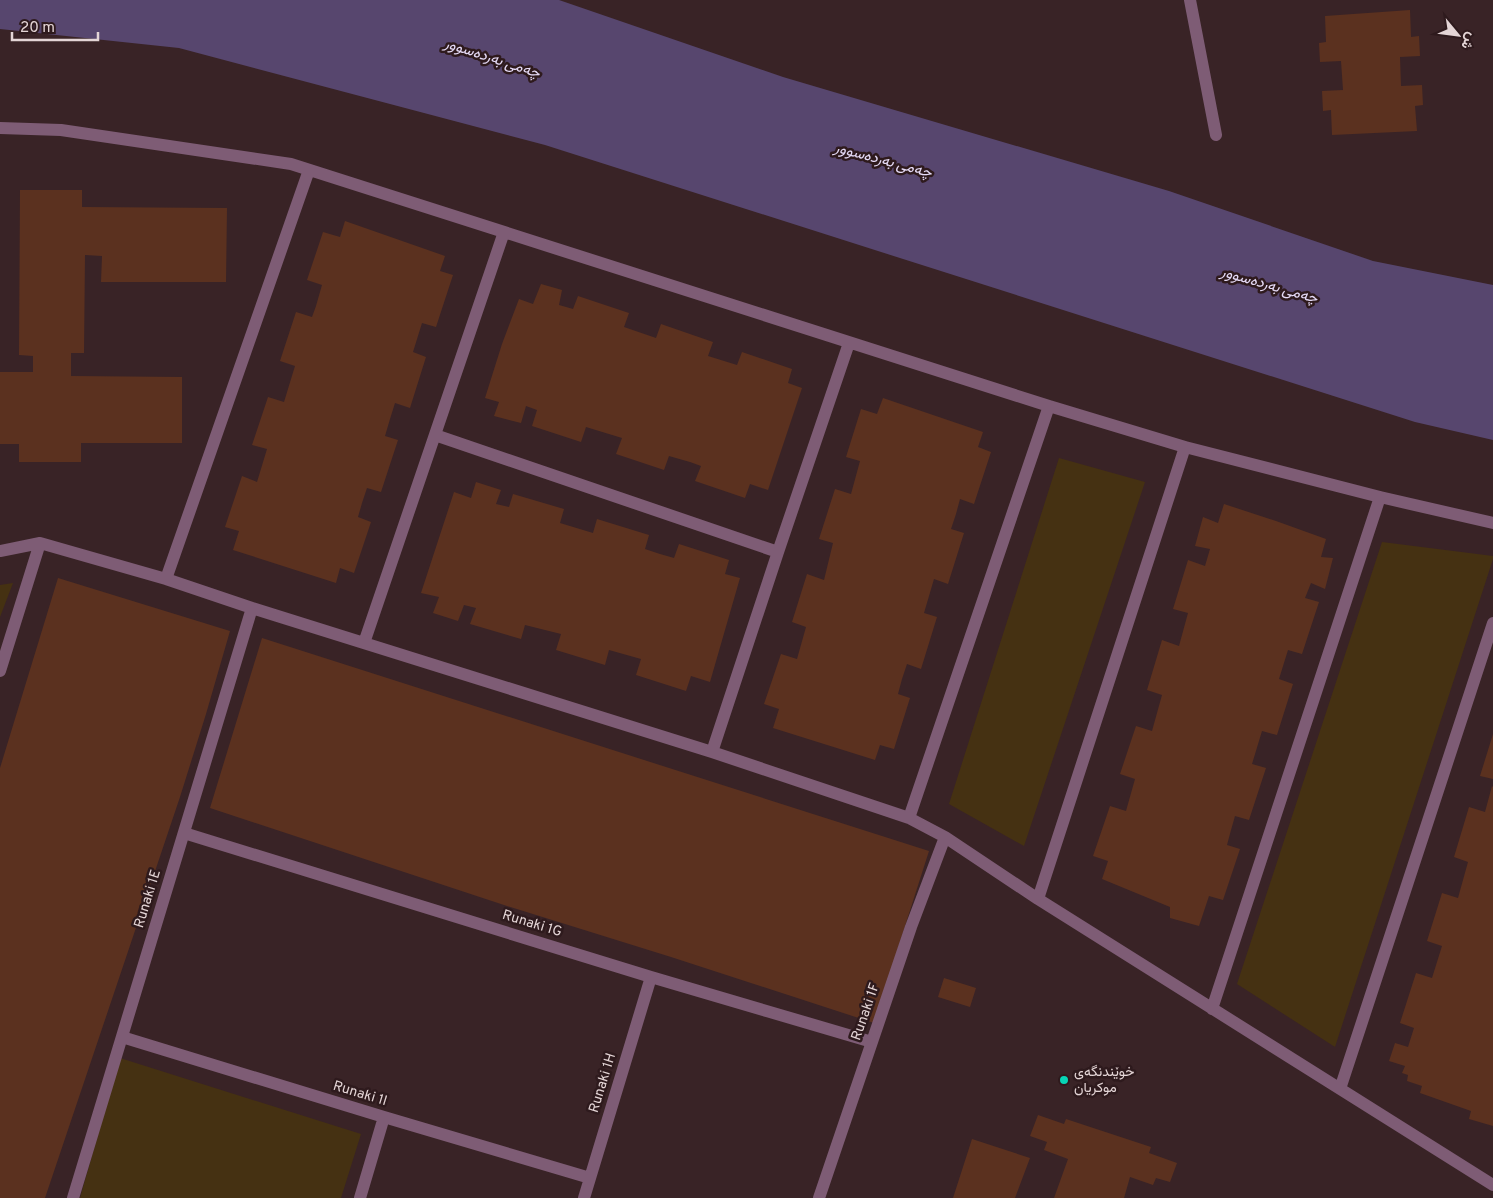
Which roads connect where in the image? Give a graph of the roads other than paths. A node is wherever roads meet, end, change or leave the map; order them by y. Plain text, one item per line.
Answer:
1 (1190, 0) edge
2 (0, 128) edge
3 (1216, 135) dead end
4 (309, 170) junction
5 (504, 232) junction
6 (849, 343) junction
7 (1049, 406) junction
8 (435, 435) junction
9 (1184, 447) junction
10 (1380, 498) junction
11 (1493, 523) edge
12 (40, 543) junction
13 (0, 552) edge
14 (778, 552) junction
15 (166, 579) junction
16 (252, 608) junction
17 (1493, 623) edge
18 (364, 643) junction
19 (0, 671) edge
20 (712, 752) junction
21 (909, 818) junction
22 (184, 834) junction
23 (945, 837) junction
24 (1038, 899) junction
25 (651, 977) junction
26 (1212, 1009) junction
27 (122, 1037) junction
28 (872, 1042) junction
29 (1340, 1089) junction
30 (384, 1117) junction
31 (590, 1178) junction
32 (1493, 1185) edge
33 (73, 1198) edge
34 (360, 1198) edge
35 (584, 1198) edge
36 (819, 1198) edge

1 - 3 street
2 - 4 street
4 - 5 street
4 - 15 street
5 - 6 street
5 - 8 street
6 - 7 street
6 - 14 street
7 - 9 street
7 - 21 street
8 - 14 street
8 - 18 street
9 - 10 street
9 - 24 street
10 - 11 street
10 - 26 street
12 - 13 street
12 - 15 street
12 - 19 street
14 - 20 street
15 - 16 street
16 - 18 street
16 - 22 street, Runaki 1E
17 - 29 street
18 - 20 street
20 - 21 street
21 - 23 street
22 - 25 street, Runaki 1G
22 - 27 street, Runaki 1E
23 - 24 street
23 - 28 street, Runaki 1F
24 - 26 street
25 - 28 street, Runaki 1G
25 - 31 street, Runaki 1H
26 - 29 street
27 - 30 street, Runaki 1I
27 - 33 street, Runaki 1E
28 - 36 street, Runaki 1F
29 - 32 street
30 - 31 street, Runaki 1I
30 - 34 street
31 - 35 street, Runaki 1H

